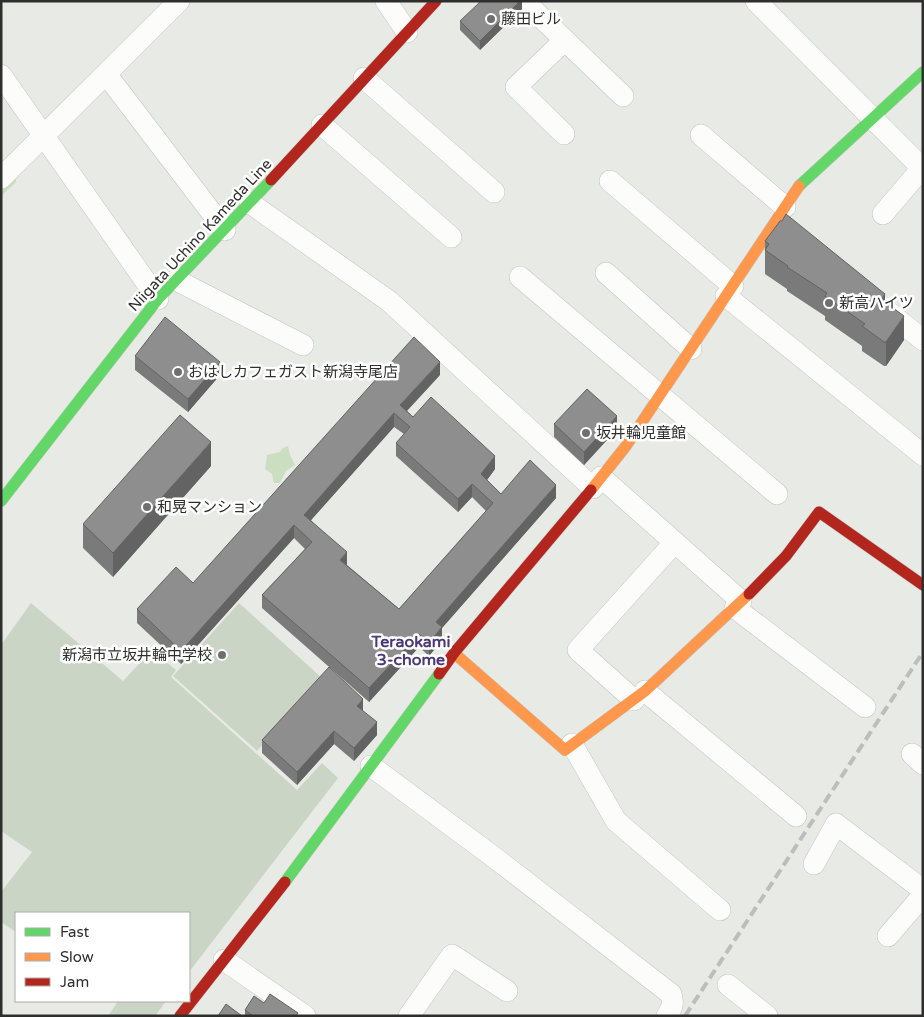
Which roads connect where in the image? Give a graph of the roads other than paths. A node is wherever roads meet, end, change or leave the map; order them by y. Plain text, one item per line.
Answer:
1 (178, 1) edge
2 (386, 1) edge
3 (436, 1) edge
4 (524, 1) edge
5 (756, 1) edge
6 (407, 32) junction
7 (565, 40) junction
8 (923, 72) edge
9 (106, 74) junction
10 (1, 75) edge
11 (364, 78) junction
12 (623, 96) dead end
13 (872, 118) junction
14 (322, 125) junction
15 (564, 134) dead end
16 (701, 135) dead end
17 (45, 136) junction
18 (922, 168) edge
19 (1, 178) edge
20 (610, 181) dead end
21 (494, 192) dead end
22 (250, 203) junction
23 (883, 214) dead end
24 (784, 220) junction
25 (225, 230) junction
26 (451, 237) dead end
27 (606, 273) dead end
28 (520, 277) dead end
29 (176, 280) junction
30 (729, 291) junction
31 (869, 296) edge
32 (158, 299) junction
33 (923, 340) edge
34 (303, 345) dead end
35 (691, 349) junction
36 (660, 395) junction
37 (923, 454) edge
38 (597, 483) junction
39 (777, 494) dead end
40 (1, 501) edge
41 (675, 542) junction
42 (923, 585) edge
43 (738, 604) junction
44 (454, 653) junction
45 (640, 696) junction
46 (865, 707) dead end
47 (572, 744) junction
48 (371, 766) junction
49 (796, 816) dead end
50 (814, 864) dead end
51 (923, 890) edge
52 (923, 895) edge
53 (720, 910) dead end
54 (888, 936) dead end
55 (224, 960) junction
56 (728, 985) dead end
57 (507, 991) dead end
58 (180, 1016) edge
59 (305, 1016) edge
60 (409, 1016) edge
61 (667, 1016) edge
62 (767, 1016) edge

1 - 9 street
2 - 6 street
3 - 6 street, Niigata Uchino Kameda Line
4 - 7 street
5 - 13 street
6 - 11 street, Niigata Uchino Kameda Line
7 - 12 street
7 - 15 street
8 - 13 street
9 - 17 street
9 - 25 street
10 - 17 street
11 - 14 street, Niigata Uchino Kameda Line
11 - 21 street
13 - 18 street
13 - 24 street
14 - 22 street, Niigata Uchino Kameda Line
14 - 26 street
16 - 24 street
17 - 19 street
17 - 32 street
18 - 23 street
20 - 30 street
22 - 25 street, Niigata Uchino Kameda Line
22 - 38 street
24 - 30 street
25 - 29 street, Niigata Uchino Kameda Line
27 - 35 street
28 - 36 street
29 - 32 street, Niigata Uchino Kameda Line
29 - 34 street
30 - 35 street
30 - 37 street
31 - 33 street
32 - 40 street, Niigata Uchino Kameda Line
35 - 36 street
36 - 38 street
36 - 39 street
38 - 41 street
38 - 44 street
41 - 43 street
41 - 45 street
42 - 43 street
43 - 45 street
43 - 46 street
44 - 47 street
44 - 48 street
45 - 47 street
45 - 49 street
47 - 53 street
48 - 55 street
48 - 61 street
50 - 51 street
52 - 54 street
55 - 58 street
55 - 59 street
56 - 62 street
57 - 60 street

